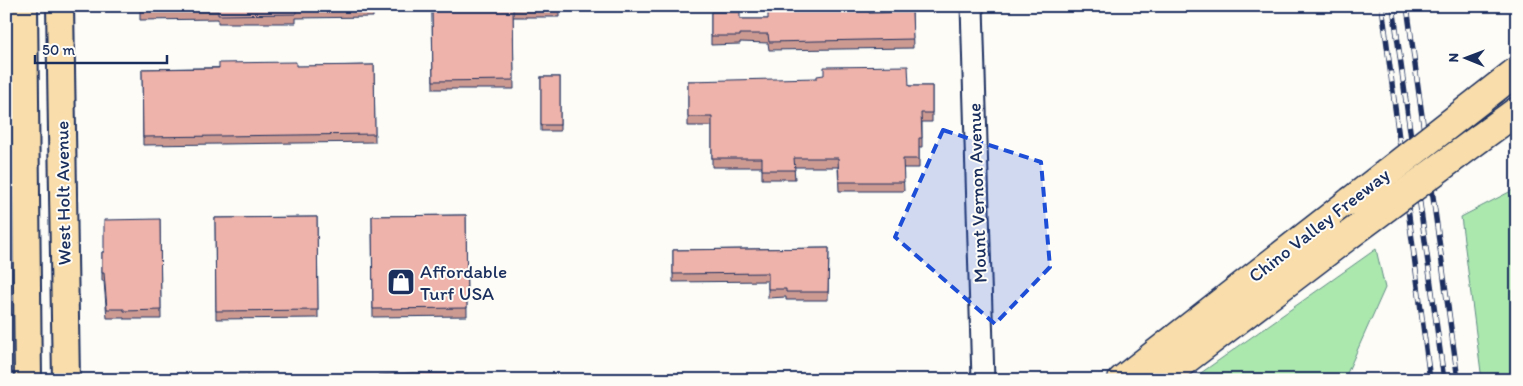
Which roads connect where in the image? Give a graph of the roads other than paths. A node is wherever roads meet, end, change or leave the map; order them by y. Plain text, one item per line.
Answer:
1 (24, 6) edge
2 (60, 6) edge
3 (972, 6) edge
4 (1517, 71) edge
5 (1514, 114) edge
6 (28, 367) edge
7 (1126, 377) edge
8 (47, 380) edge
9 (66, 380) edge
10 (983, 380) edge
11 (1160, 380) edge

1 - 6 main road, West Holt Avenue
2 - 9 main road, West Holt Avenue
3 - 10 street, Mount Vernon Avenue
4 - 7 highway, Chino Valley Freeway, bridge
5 - 11 highway, Chino Valley Freeway, bridge
6 - 8 main road

